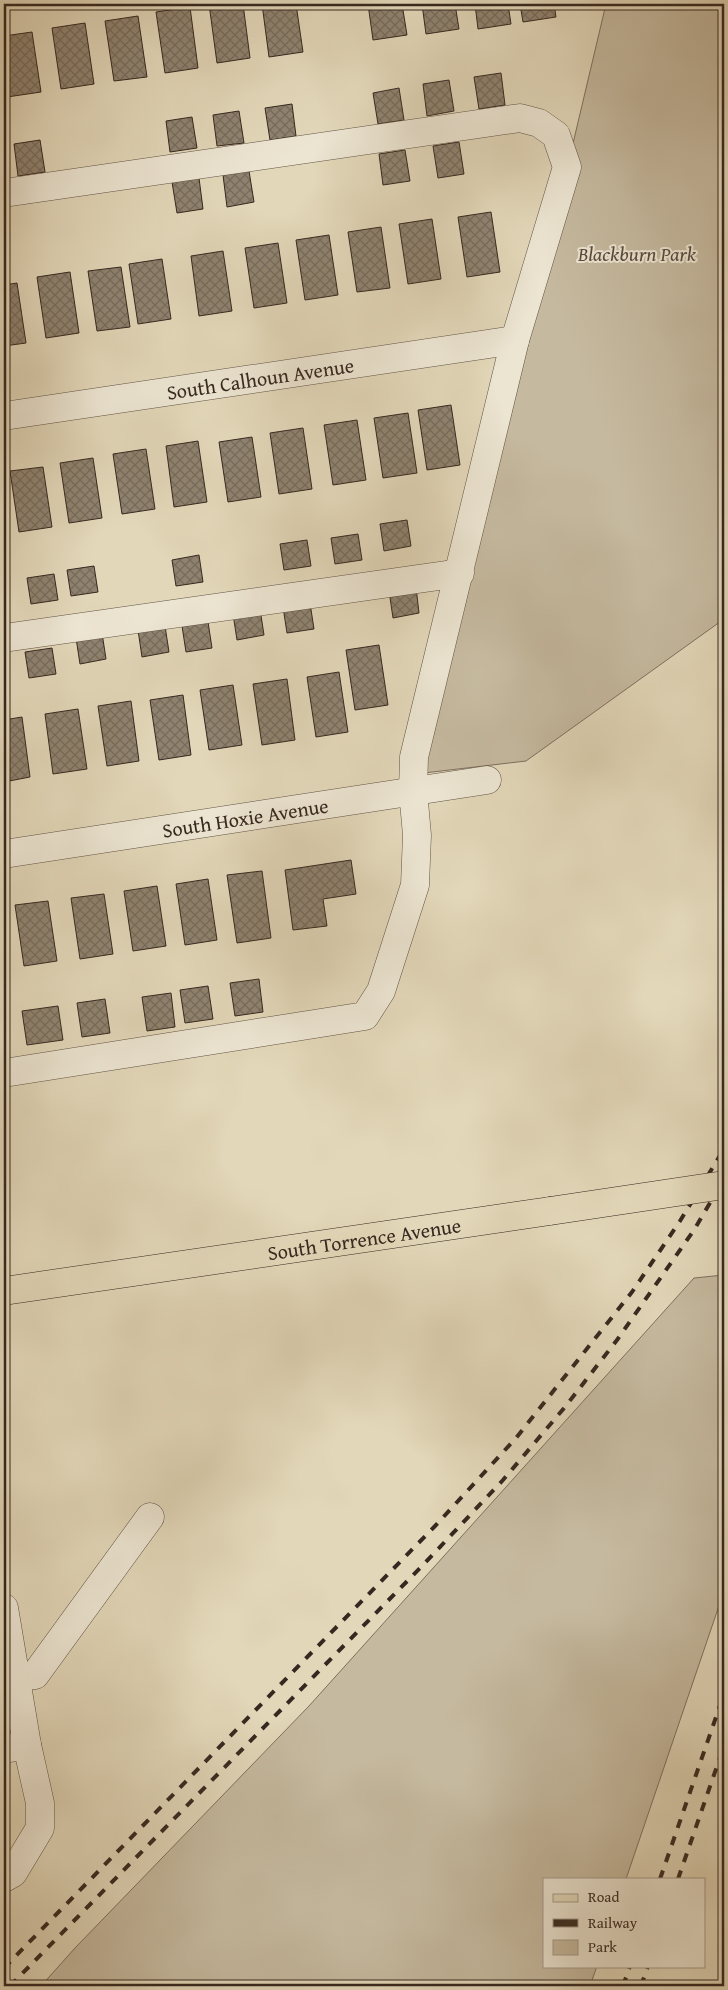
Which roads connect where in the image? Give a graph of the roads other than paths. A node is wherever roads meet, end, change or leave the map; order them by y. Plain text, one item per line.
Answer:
1 (4, 193) edge
2 (515, 340) junction
3 (4, 416) edge
4 (460, 573) junction
5 (4, 638) edge
6 (487, 780) dead end
7 (413, 791) junction
8 (4, 854) edge
9 (4, 1073) edge
10 (724, 1185) edge
11 (4, 1291) edge
12 (150, 1517) dead end
13 (4, 1608) edge
14 (15, 1677) junction
15 (15, 1747) edge
16 (4, 1878) edge

1 - 2 street
2 - 3 street, South Calhoun Avenue
2 - 4 street
4 - 5 street
4 - 7 street
6 - 7 street, South Hoxie Avenue
7 - 8 street, South Hoxie Avenue
7 - 9 street
10 - 11 main road, South Torrence Avenue, bridge
12 - 14 street
13 - 14 street
14 - 15 street
15 - 16 street

